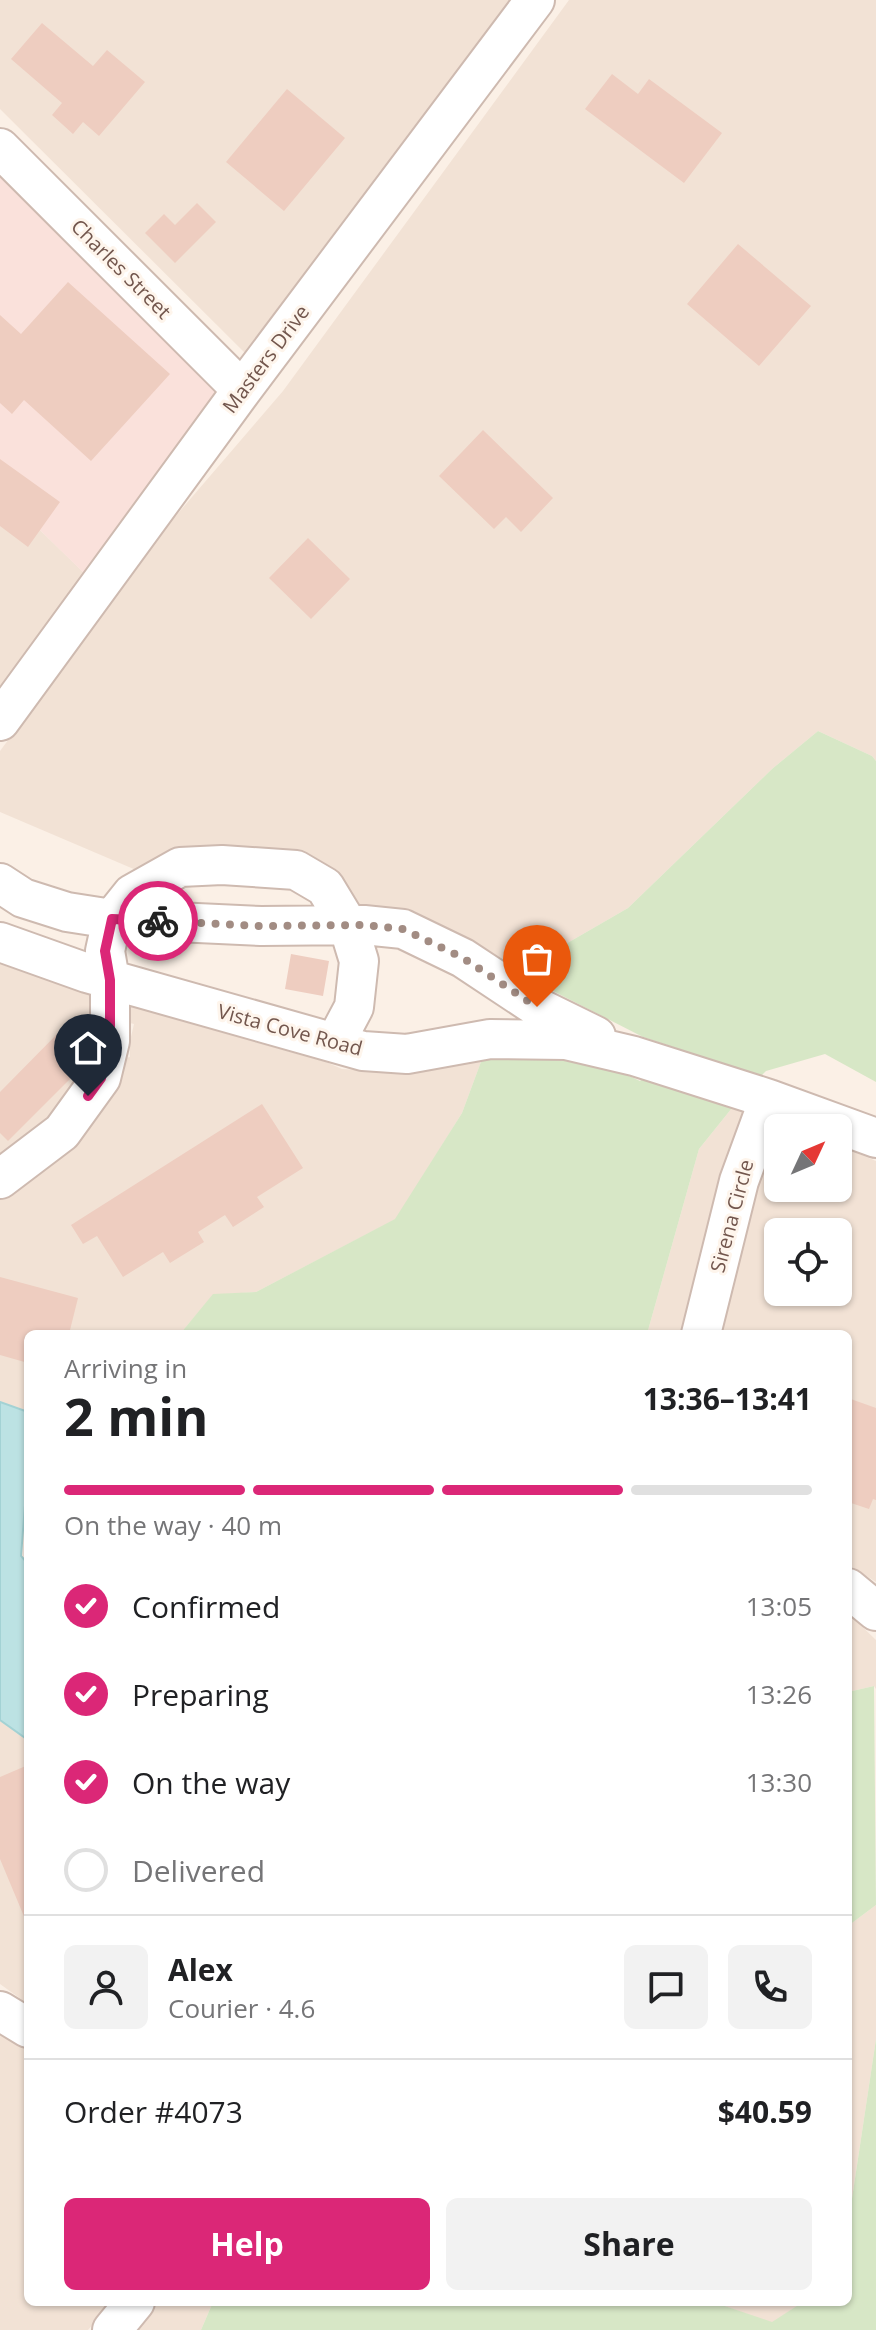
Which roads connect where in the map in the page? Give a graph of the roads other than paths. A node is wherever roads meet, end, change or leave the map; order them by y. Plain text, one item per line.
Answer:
1 (535, 0) edge
2 (0, 148) edge
3 (242, 390) junction
4 (0, 721) edge
5 (0, 883) edge
6 (112, 919) junction
7 (348, 925) junction
8 (0, 942) edge
9 (110, 980) junction
10 (335, 1043) junction
11 (634, 1056) junction
12 (769, 1099) junction
13 (876, 1138) edge
14 (0, 1179) edge
15 (702, 1330) edge
16 (852, 1591) edge
17 (876, 1611) edge
18 (0, 2011) edge
19 (24, 2026) edge
20 (132, 2306) edge
21 (112, 2330) edge

1 - 3 street, Masters Drive
2 - 3 street, Charles Street
3 - 4 street, Masters Drive
5 - 6 street, Vista Cove Road
6 - 7 street, Vista Cove Road
6 - 7 street
6 - 9 street
7 - 10 street
7 - 11 street, Vista Cove Road
8 - 9 street, Vista Cove Road
9 - 10 street, Vista Cove Road
9 - 14 street
10 - 11 street, Vista Cove Road
11 - 12 street, Vista Cove Road
12 - 13 street, Vista Cove Road
12 - 15 street, Sirena Circle
16 - 17 street
18 - 19 street
20 - 21 street

